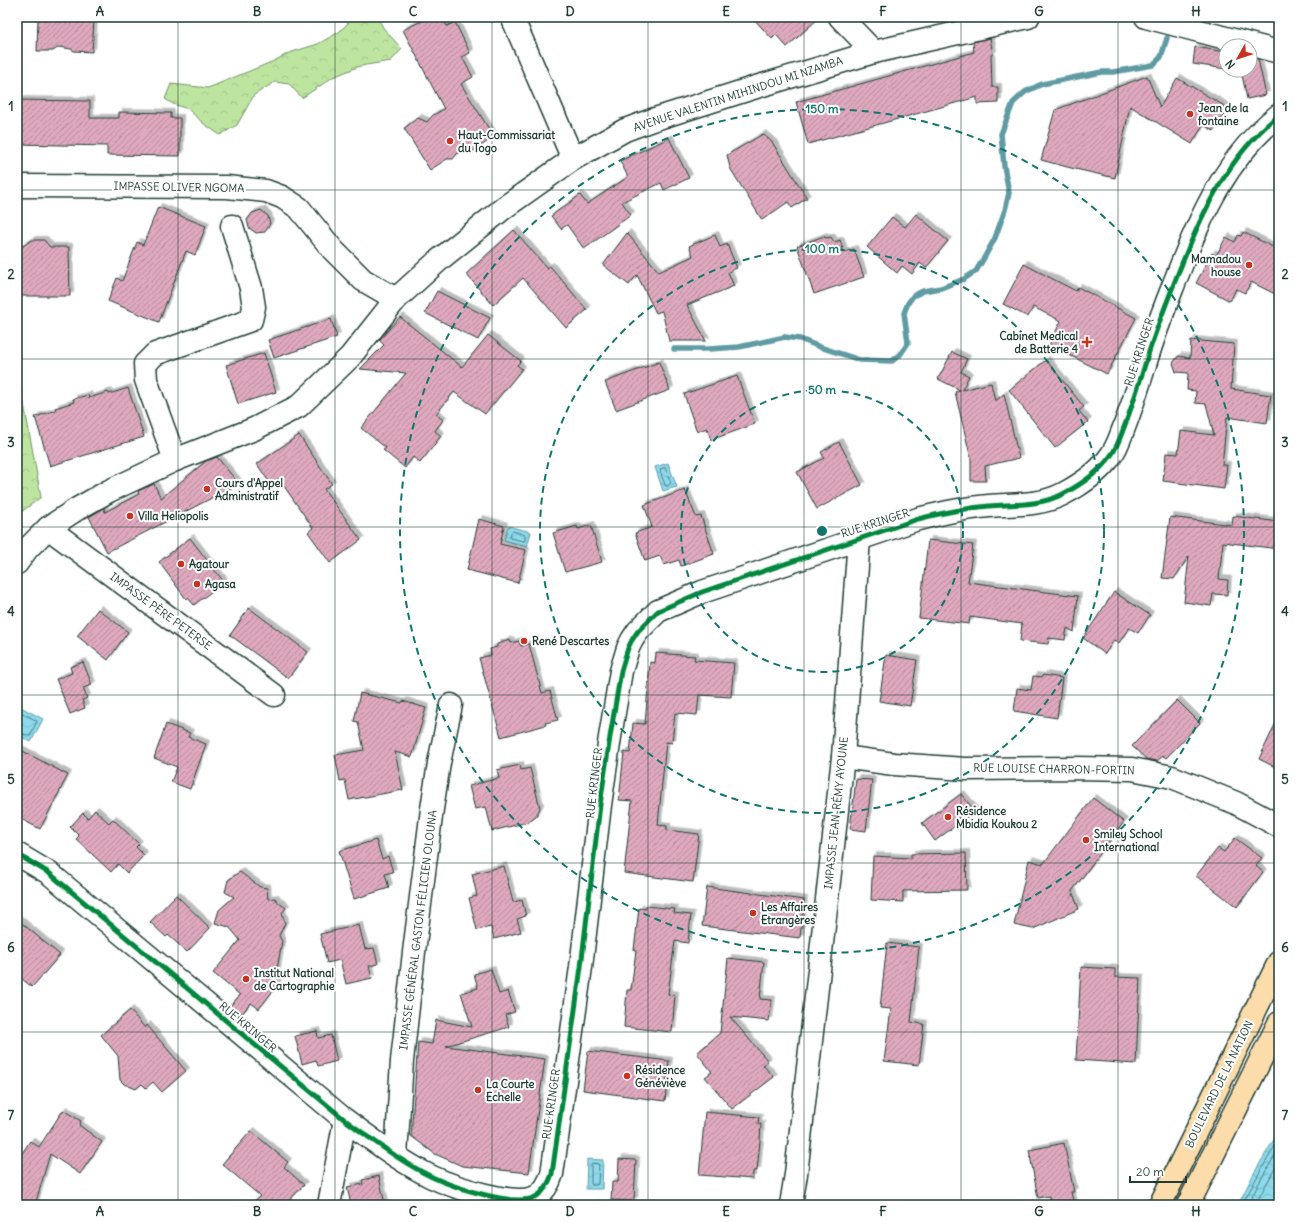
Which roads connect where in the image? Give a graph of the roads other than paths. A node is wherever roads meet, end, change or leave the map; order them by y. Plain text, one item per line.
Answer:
1 (512, 17) edge
2 (840, 17) edge
3 (1028, 17) edge
4 (1146, 17) edge
5 (874, 52) junction
6 (1279, 52) edge
7 (1279, 115) edge
8 (573, 159) junction
9 (17, 186) edge
10 (232, 226) dead end
11 (396, 299) junction
12 (174, 460) junction
13 (48, 528) junction
14 (860, 539) junction
15 (17, 563) edge
16 (274, 695) dead end
17 (451, 705) dead end
18 (843, 757) junction
19 (1279, 826) edge
20 (17, 854) edge
21 (1279, 962) edge
22 (1279, 1023) edge
23 (345, 1120) junction
24 (396, 1156) junction
25 (510, 1202) edge
26 (329, 1205) edge
27 (791, 1205) edge
28 (1160, 1205) edge
29 (1188, 1205) edge

1 - 8 street
2 - 5 street
3 - 5 street, AVENUE VALENTIN MIHINDOU MI NZAMBA
4 - 6 street
5 - 8 street, AVENUE VALENTIN MIHINDOU MI NZAMBA
7 - 14 street, RUE KRINGER
8 - 11 street, AVENUE VALENTIN MIHINDOU MI NZAMBA
9 - 11 street, IMPASSE OLIVER NGOMA
10 - 12 street
11 - 12 street, AVENUE VALENTIN MIHINDOU MI NZAMBA
12 - 13 street, AVENUE VALENTIN MIHINDOU MI NZAMBA
13 - 15 street, AVENUE VALENTIN MIHINDOU MI NZAMBA
13 - 16 street, IMPASSE PÈRE PETERSE
14 - 18 street, IMPASSE JEAN-RÉMY AYOUNE
14 - 25 street, RUE KRINGER
17 - 24 street, IMPASSE GÉNÉRAL GASTON FÉLICIEN OLOUNA
18 - 19 street, RUE LOUISE CHARRON-FORTIN
18 - 27 street, IMPASSE JEAN-RÉMY AYOUNE
20 - 23 street, RUE KRINGER
21 - 28 main road, BOULEVARD DE LA NATION
22 - 29 main road
23 - 24 street, RUE KRINGER
23 - 26 street
24 - 25 street, RUE KRINGER

